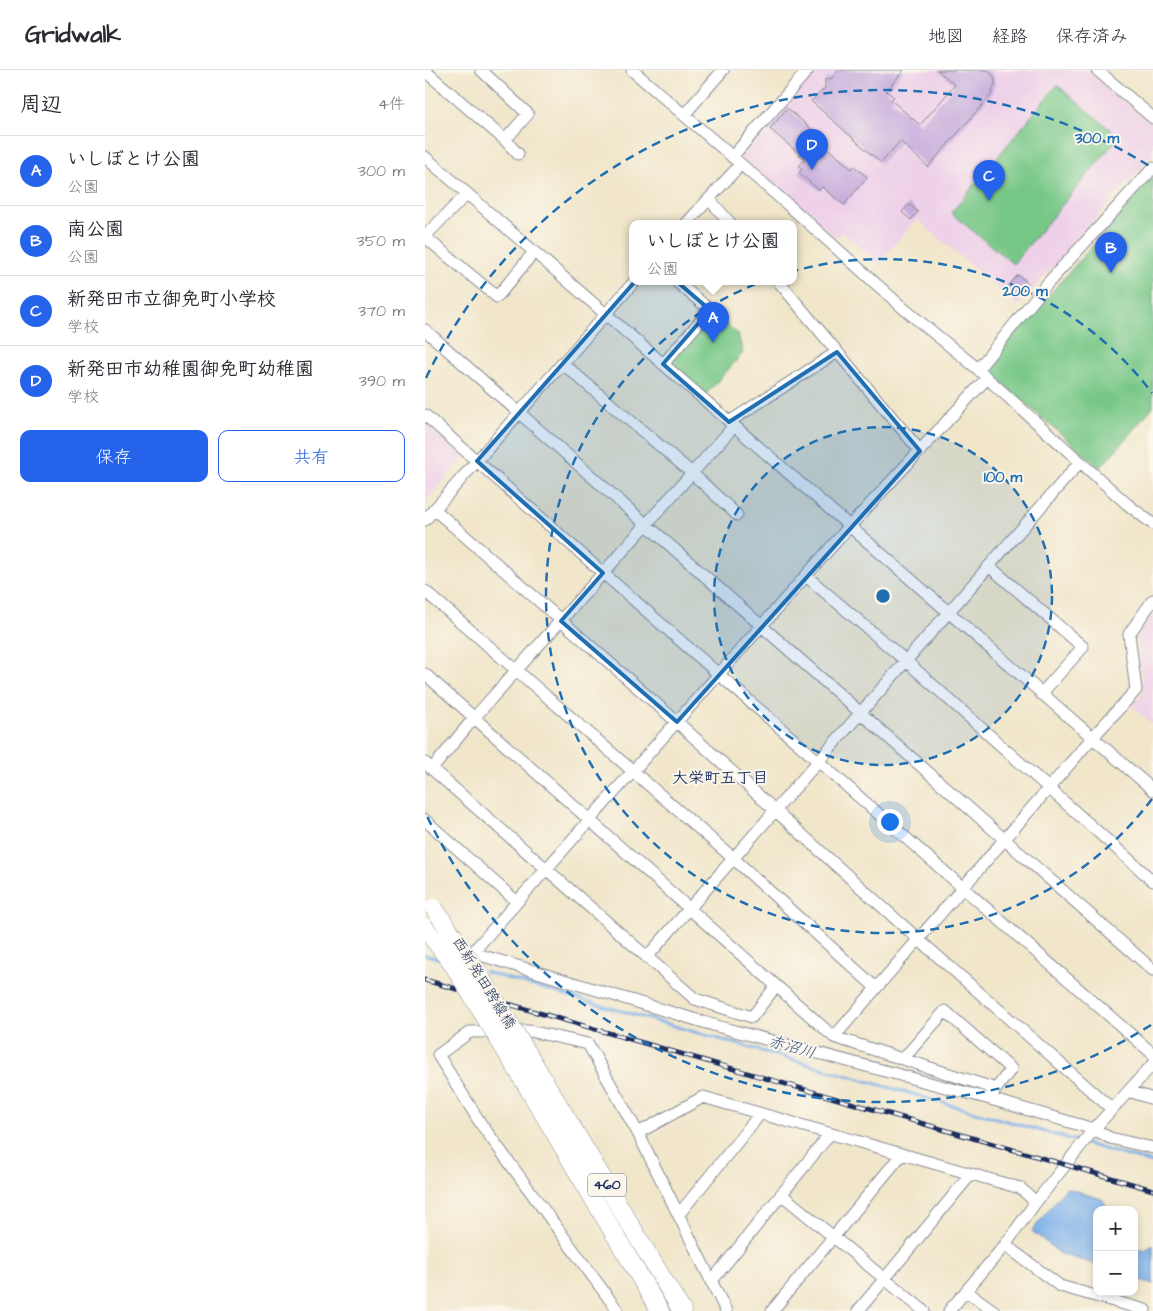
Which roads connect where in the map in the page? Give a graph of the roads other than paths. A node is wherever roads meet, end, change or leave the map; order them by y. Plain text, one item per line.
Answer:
1 (481, 70) edge
2 (632, 70) edge
3 (723, 70) edge
4 (1097, 70) edge
5 (425, 71) edge
6 (805, 71) edge
7 (684, 115) junction
8 (1153, 118) edge
9 (505, 140) junction
10 (518, 154) dead end
11 (425, 157) edge
12 (736, 161) junction
13 (1153, 168) edge
14 (467, 194) junction
15 (709, 198) junction
16 (690, 220) edge
17 (728, 220) edge
18 (425, 237) edge
19 (535, 252) junction
20 (631, 285) edge
21 (681, 285) edge
22 (781, 285) edge
23 (605, 314) junction
24 (425, 330) edge
25 (837, 352) junction
26 (562, 363) junction
27 (663, 364) junction
28 (978, 369) junction
29 (987, 378) junction
30 (519, 413) junction
31 (425, 415) edge
32 (731, 424) junction
33 (920, 451) junction
34 (477, 461) junction
35 (1081, 462) junction
36 (692, 473) junction
37 (434, 510) junction
38 (737, 516) dead end
39 (425, 520) edge
40 (1153, 524) edge
41 (646, 525) junction
42 (849, 527) junction
43 (989, 566) junction
44 (603, 574) junction
45 (806, 576) junction
46 (425, 592) edge
47 (1153, 600) edge
48 (948, 613) junction
49 (561, 621) junction
50 (762, 626) junction
51 (906, 660) junction
52 (517, 670) junction
53 (425, 674) edge
54 (719, 675) junction
55 (1041, 694) junction
56 (861, 713) junction
57 (474, 718) junction
58 (677, 722) junction
59 (1092, 738) junction
60 (818, 761) junction
61 (428, 766) edge
62 (633, 772) junction
63 (1048, 789) junction
64 (1153, 790) edge
65 (775, 810) junction
66 (425, 820) edge
67 (589, 821) junction
68 (1004, 839) junction
69 (733, 858) junction
70 (546, 869) junction
71 (1153, 881) edge
72 (963, 887) junction
73 (517, 902) junction
74 (430, 904) edge
75 (688, 909) junction
76 (425, 928) edge
77 (425, 938) edge
78 (918, 939) junction
79 (472, 953) junction
80 (647, 957) junction
81 (1153, 970) edge
82 (776, 986) junction
83 (876, 988) junction
84 (834, 1037) junction
85 (1153, 1054) edge
86 (903, 1060) junction
87 (1153, 1064) edge
88 (1129, 1090) junction
89 (993, 1094) junction
90 (1153, 1099) edge
91 (1112, 1108) junction
92 (760, 1114) junction
93 (1094, 1130) junction
94 (638, 1133) junction
95 (830, 1134) junction
96 (1153, 1148) edge
97 (901, 1154) junction
98 (971, 1174) junction
99 (781, 1194) junction
100 (1037, 1202) junction
101 (679, 1214) junction
102 (833, 1237) junction
103 (1005, 1245) junction
104 (885, 1279) junction
105 (711, 1282) junction
106 (966, 1291) junction
107 (1115, 1307) edge
108 (1145, 1310) dead end
109 (618, 1311) edge
110 (660, 1311) edge
111 (682, 1311) edge
112 (727, 1311) edge
113 (772, 1311) edge
114 (858, 1311) edge
115 (924, 1311) edge
116 (949, 1311) edge
117 (994, 1311) edge

1 - 9 street
2 - 7 street
3 - 7 street
4 - 8 street
5 - 9 street
6 - 12 street
7 - 12 street
9 - 10 street
11 - 14 street
12 - 15 street
12 - 28 street
13 - 28 street
14 - 18 street
14 - 19 street
15 - 16 street
15 - 17 street
18 - 19 street
19 - 23 street
20 - 23 street
21 - 27 street
22 - 25 street
23 - 26 street
23 - 27 street
24 - 30 street
25 - 32 street
25 - 33 street
26 - 30 street
26 - 36 street
27 - 32 street
28 - 29 street
29 - 33 street
29 - 35 street
30 - 34 street
30 - 41 street
31 - 34 street
32 - 36 street
32 - 42 street
33 - 42 street
34 - 37 street
34 - 44 street
35 - 40 street
35 - 43 street
36 - 38 street
36 - 41 street
37 - 39 street
37 - 49 street
41 - 44 street
41 - 50 street
42 - 45 street
42 - 48 street
43 - 48 street
43 - 55 street
44 - 49 street
44 - 54 street
45 - 50 street
45 - 51 street
46 - 52 street
47 - 59 street
48 - 51 street
48 - 55 street
49 - 52 street
49 - 58 street
50 - 54 street
50 - 56 street
51 - 56 street
51 - 63 street
52 - 57 street
52 - 62 street
53 - 57 street
54 - 58 street
54 - 60 street
55 - 59 street
56 - 60 street
56 - 68 street
57 - 61 street
57 - 67 street
58 - 62 street
58 - 65 street
59 - 63 street
59 - 64 street
60 - 65 street
60 - 72 street
61 - 70 street
62 - 67 street
62 - 69 street
63 - 68 street
63 - 71 street
65 - 69 street
65 - 78 street
66 - 73 street
67 - 70 street
67 - 75 street
68 - 72 street
68 - 81 street
69 - 75 street
69 - 83 street
70 - 73 street
70 - 80 street
72 - 78 street
72 - 85 street
73 - 79 street
74 - 111 highway, 西新発田跨線橋 / 460, bridge
75 - 80 street
75 - 82 street
76 - 110 highway, 西新発田跨線橋 / 460, bridge
77 - 79 street
78 - 83 street
78 - 91 street
79 - 89 street
80 - 82 street
82 - 84 street
83 - 84 street
84 - 86 street
86 - 89 street
86 - 89 street
87 - 88 street
88 - 90 street
88 - 91 street
89 - 93 street
91 - 93 street
92 - 94 street
92 - 95 street
92 - 101 street
93 - 96 street
93 - 100 street
94 - 101 street
94 - 109 street
95 - 97 street
95 - 99 street
97 - 98 street
97 - 102 street
98 - 100 street
98 - 104 street
99 - 102 street
99 - 105 street
100 - 103 street
101 - 105 street
102 - 104 street
102 - 113 street
103 - 106 street
103 - 107 street
104 - 114 street
104 - 115 street
105 - 112 street
106 - 116 street
106 - 117 street
107 - 108 street

